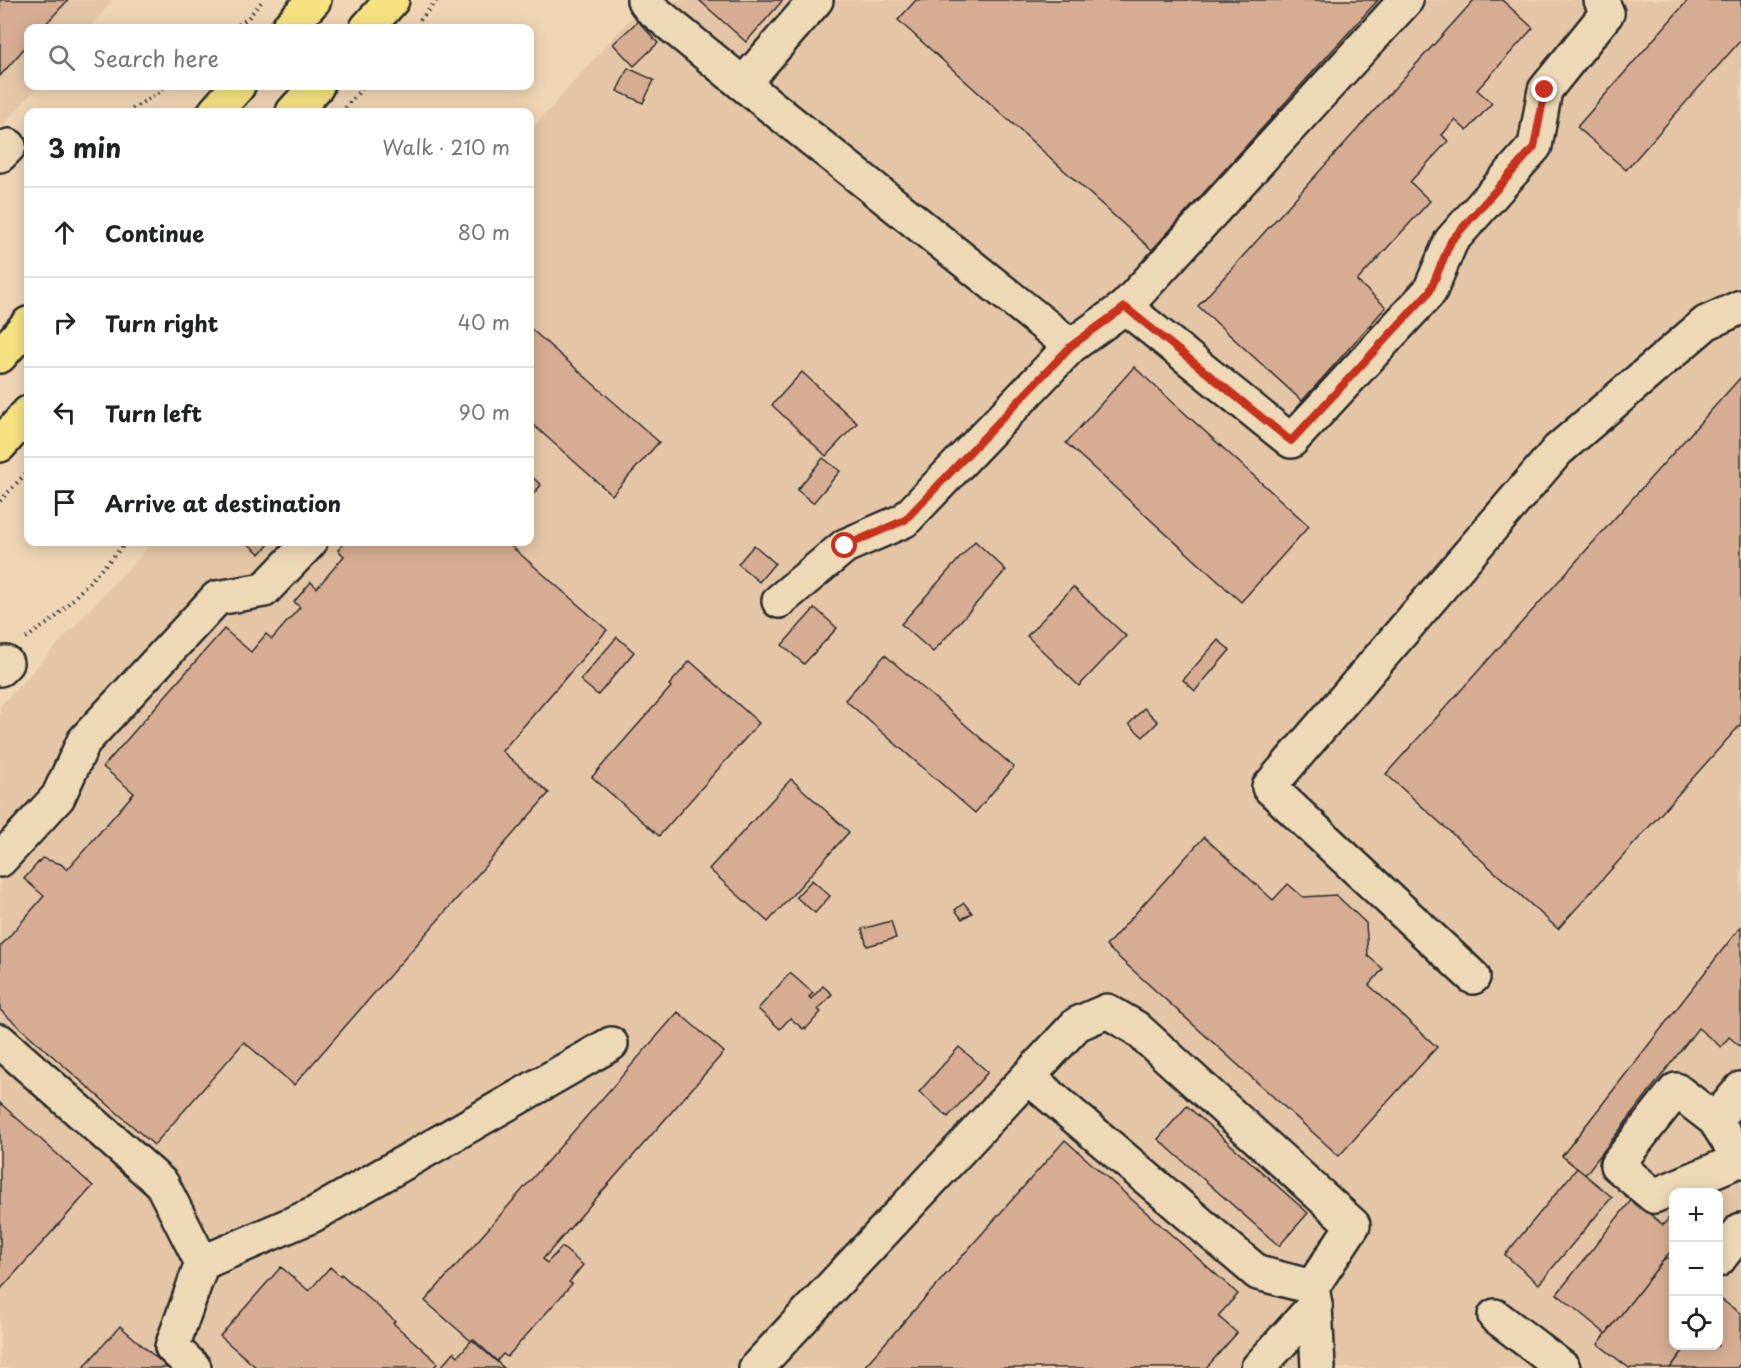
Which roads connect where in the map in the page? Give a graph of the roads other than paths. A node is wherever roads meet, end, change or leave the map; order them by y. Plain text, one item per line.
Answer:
1 (392, 0) edge
2 (644, 0) edge
3 (816, 0) edge
4 (1406, 0) edge
5 (1600, 0) edge
6 (371, 24) edge
7 (743, 84) junction
8 (234, 90) edge
9 (313, 90) edge
10 (218, 108) edge
11 (297, 108) edge
12 (1125, 307) junction
13 (1741, 307) edge
14 (24, 329) edge
15 (1071, 346) junction
16 (0, 356) edge
17 (24, 418) edge
18 (0, 445) edge
19 (306, 546) edge
20 (779, 600) dead end
21 (0, 860) edge
22 (1473, 977) dead end
23 (0, 1041) edge
24 (611, 1044) dead end
25 (1028, 1077) junction
26 (1741, 1089) edge
27 (1714, 1120) junction
28 (1740, 1161) edge
29 (1741, 1230) edge
30 (1723, 1255) edge
31 (202, 1263) junction
32 (1313, 1296) junction
33 (1495, 1316) dead end
34 (195, 1368) edge
35 (756, 1368) edge
36 (1258, 1368) edge
37 (1318, 1368) edge
38 (1563, 1368) edge

1 - 6 main road
2 - 7 lane
3 - 7 lane
4 - 12 lane
5 - 12 lane
7 - 15 lane
8 - 10 main road
9 - 11 main road
12 - 15 lane
13 - 22 lane
14 - 16 main road
15 - 20 lane
17 - 18 main road
19 - 21 lane
23 - 31 lane
24 - 31 lane
25 - 32 lane
25 - 32 lane
25 - 35 lane
26 - 27 lane
27 - 28 lane
27 - 28 lane
29 - 30 lane
31 - 34 lane
32 - 36 lane
32 - 37 lane
33 - 38 lane

